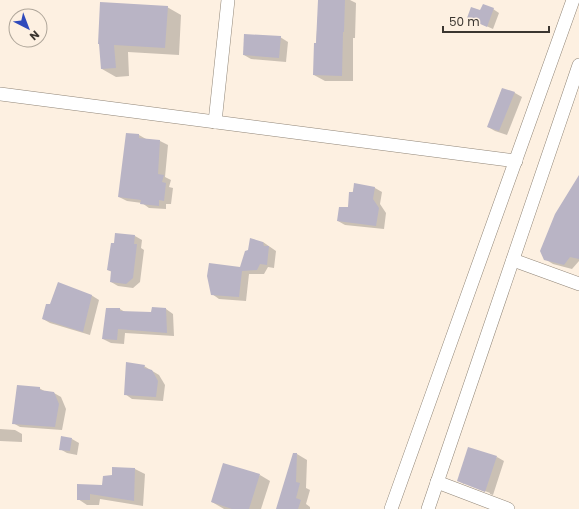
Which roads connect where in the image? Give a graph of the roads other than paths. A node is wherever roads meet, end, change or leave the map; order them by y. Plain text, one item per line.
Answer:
1 (228, 0) edge
2 (573, 0) edge
3 (579, 65) edge
4 (0, 94) edge
5 (215, 122) junction
6 (516, 161) junction
7 (513, 260) junction
8 (579, 284) edge
9 (437, 482) junction
10 (391, 509) edge
11 (428, 509) edge
12 (508, 509) edge

1 - 5 street
2 - 6 street
3 - 7 street
4 - 5 street
5 - 6 street
6 - 10 street
7 - 8 street
7 - 9 street
9 - 11 street
9 - 12 street

